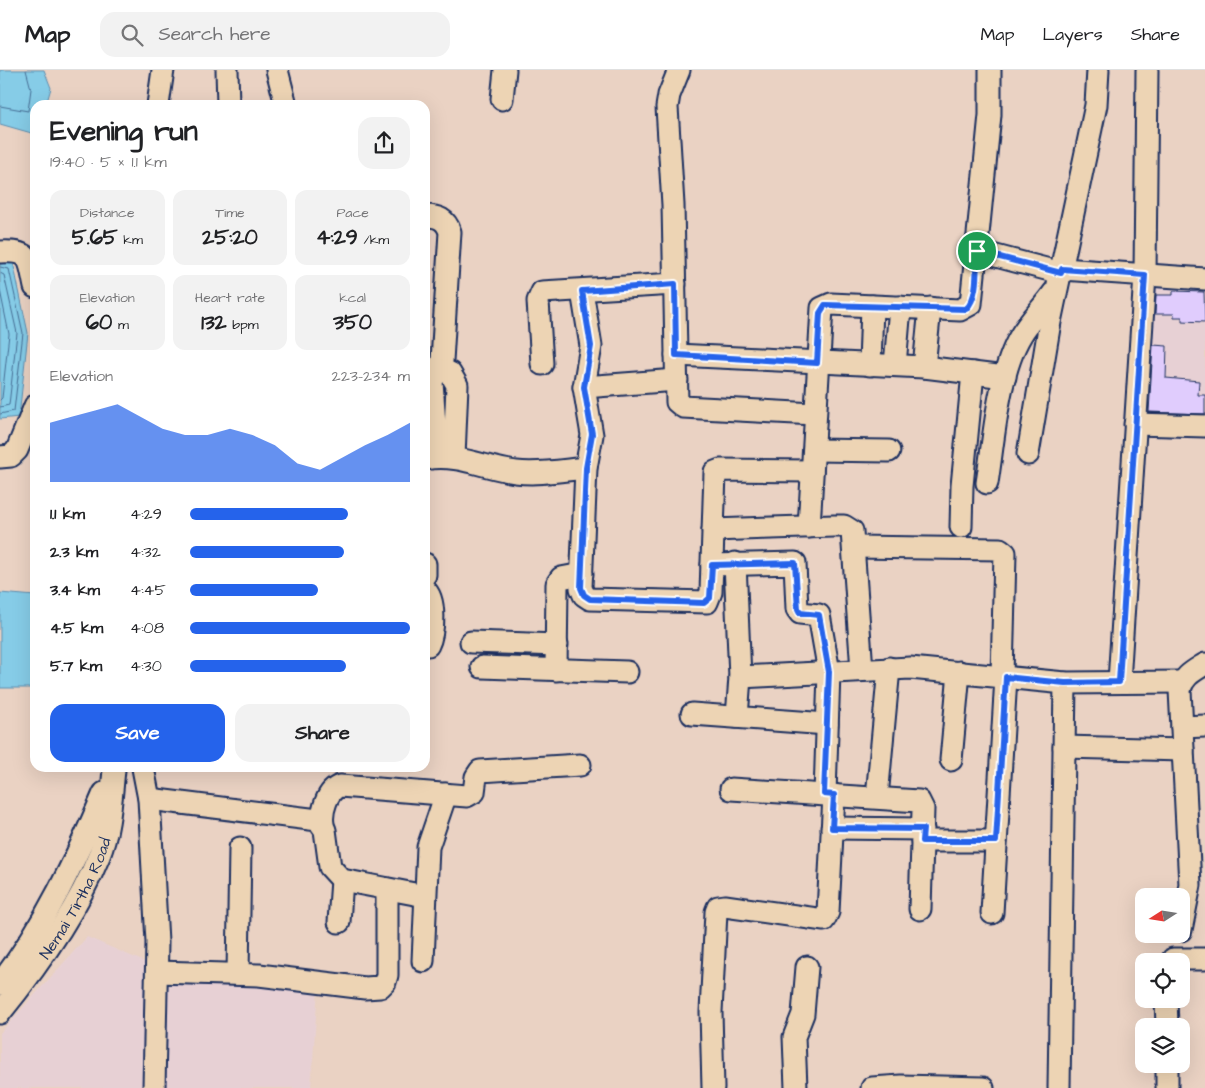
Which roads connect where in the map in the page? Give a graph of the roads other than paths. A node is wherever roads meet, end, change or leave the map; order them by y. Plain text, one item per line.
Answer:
1 (163, 70) edge
2 (227, 70) edge
3 (278, 70) edge
4 (505, 70) edge
5 (679, 70) edge
6 (990, 70) edge
7 (1098, 70) edge
8 (1147, 70) edge
9 (502, 99) dead end
10 (159, 100) edge
11 (228, 100) edge
12 (285, 100) edge
13 (430, 217) edge
14 (977, 251) junction
15 (0, 252) edge
16 (30, 255) edge
17 (1145, 275) junction
18 (1060, 277) junction
19 (1205, 279) edge
20 (675, 284) junction
21 (582, 291) junction
22 (872, 306) junction
23 (900, 307) junction
24 (930, 308) junction
25 (676, 355) junction
26 (817, 363) junction
27 (542, 364) dead end
28 (870, 365) junction
29 (895, 365) junction
30 (924, 367) junction
31 (973, 373) junction
32 (1005, 377) junction
33 (436, 379) junction
34 (677, 380) junction
35 (584, 387) junction
36 (815, 414) junction
37 (30, 419) edge
38 (1135, 424) junction
39 (1205, 426) edge
40 (814, 450) junction
41 (890, 451) dead end
42 (1028, 454) dead end
43 (0, 457) edge
44 (439, 458) edge
45 (586, 468) junction
46 (812, 471) junction
47 (987, 483) dead end
48 (809, 527) junction
49 (961, 527) dead end
50 (713, 530) junction
51 (854, 547) junction
52 (735, 563) junction
53 (712, 565) junction
54 (582, 574) junction
55 (430, 599) edge
56 (430, 641) edge
57 (472, 642) dead end
58 (557, 645) junction
59 (1205, 664) edge
60 (482, 667) dead end
61 (889, 668) junction
62 (556, 670) junction
63 (862, 670) junction
64 (627, 672) dead end
65 (829, 672) junction
66 (959, 672) junction
67 (740, 677) junction
68 (1004, 677) junction
69 (1119, 682) junction
70 (1182, 682) junction
71 (1065, 683) junction
72 (692, 714) dead end
73 (737, 717) junction
74 (827, 724) junction
75 (1205, 726) edge
76 (1182, 727) junction
77 (1064, 747) junction
78 (1183, 750) junction
79 (951, 760) dead end
80 (580, 765) dead end
81 (113, 772) edge
82 (114, 772) edge
83 (144, 772) edge
84 (731, 789) dead end
85 (446, 794) junction
86 (829, 794) junction
87 (877, 797) junction
88 (149, 799) junction
89 (323, 824) junction
90 (1196, 825) edge
91 (832, 828) junction
92 (922, 835) junction
93 (996, 841) junction
94 (240, 848) dead end
95 (342, 880) junction
96 (1189, 888) edge
97 (387, 889) junction
98 (424, 896) junction
99 (920, 909) dead end
100 (992, 913) dead end
101 (340, 922) dead end
102 (1190, 959) edge
103 (1205, 959) edge
104 (423, 961) dead end
105 (807, 967) dead end
106 (157, 972) junction
107 (238, 974) junction
108 (0, 984) edge
109 (0, 1013) edge
110 (1167, 1073) edge
111 (901, 1087) edge
112 (154, 1088) edge
113 (713, 1088) edge
114 (796, 1088) edge
115 (872, 1088) edge
116 (982, 1088) edge
117 (1059, 1088) edge
118 (1167, 1088) edge

1 - 10 street
2 - 11 street
3 - 12 street
4 - 9 street
5 - 20 street
6 - 14 street
7 - 18 street
8 - 17 street
13 - 33 street
14 - 18 street
14 - 24 street
15 - 16 street
17 - 18 street
17 - 19 street
17 - 38 street
18 - 32 street
18 - 42 street
20 - 21 street
20 - 25 street
21 - 27 street
21 - 35 street
22 - 23 street
22 - 26 street
22 - 28 street
23 - 24 street
23 - 29 street
24 - 30 street
25 - 26 street
25 - 34 street
26 - 28 street
26 - 36 street
28 - 29 street
29 - 30 street
30 - 31 street
31 - 32 street
31 - 49 street
32 - 47 street
33 - 44 street
33 - 44 street
34 - 35 street
34 - 36 street
35 - 45 street
36 - 40 street
37 - 43 street
38 - 39 street
38 - 69 street
40 - 41 street
40 - 46 street
44 - 45 street
45 - 54 street
46 - 48 street
46 - 50 street
48 - 50 street
48 - 51 street
50 - 53 street
51 - 63 street
51 - 68 street
52 - 53 street
52 - 65 street
52 - 67 street
53 - 54 street
54 - 58 street
55 - 56 street
57 - 58 street
58 - 62 street
59 - 70 street
60 - 62 street
61 - 63 street
61 - 66 street
61 - 87 street
62 - 64 street
63 - 65 street
65 - 67 street
65 - 74 street
66 - 68 street
66 - 79 street
67 - 73 street
68 - 71 street
68 - 93 street
69 - 70 street
69 - 71 street
70 - 76 street
71 - 77 street
72 - 73 street
73 - 74 street
74 - 86 street
75 - 76 street
76 - 78 street
77 - 78 street
77 - 117 street
78 - 90 street
80 - 85 street
81 - 108 street, Nemai Tirtha Road
82 - 109 street, Nemai Tirtha Road
83 - 88 street
84 - 86 street
85 - 89 street
85 - 98 street
86 - 87 street
86 - 91 street
87 - 92 street
88 - 89 street
88 - 106 street
89 - 95 street
90 - 96 street
91 - 92 street
91 - 113 street
92 - 93 street
92 - 99 street
93 - 100 street
94 - 107 street
95 - 97 street
95 - 101 street
97 - 98 street
97 - 107 street
98 - 104 street
102 - 103 street
105 - 114 street
106 - 107 street
106 - 112 street
110 - 118 street
111 - 115 street
111 - 116 street

